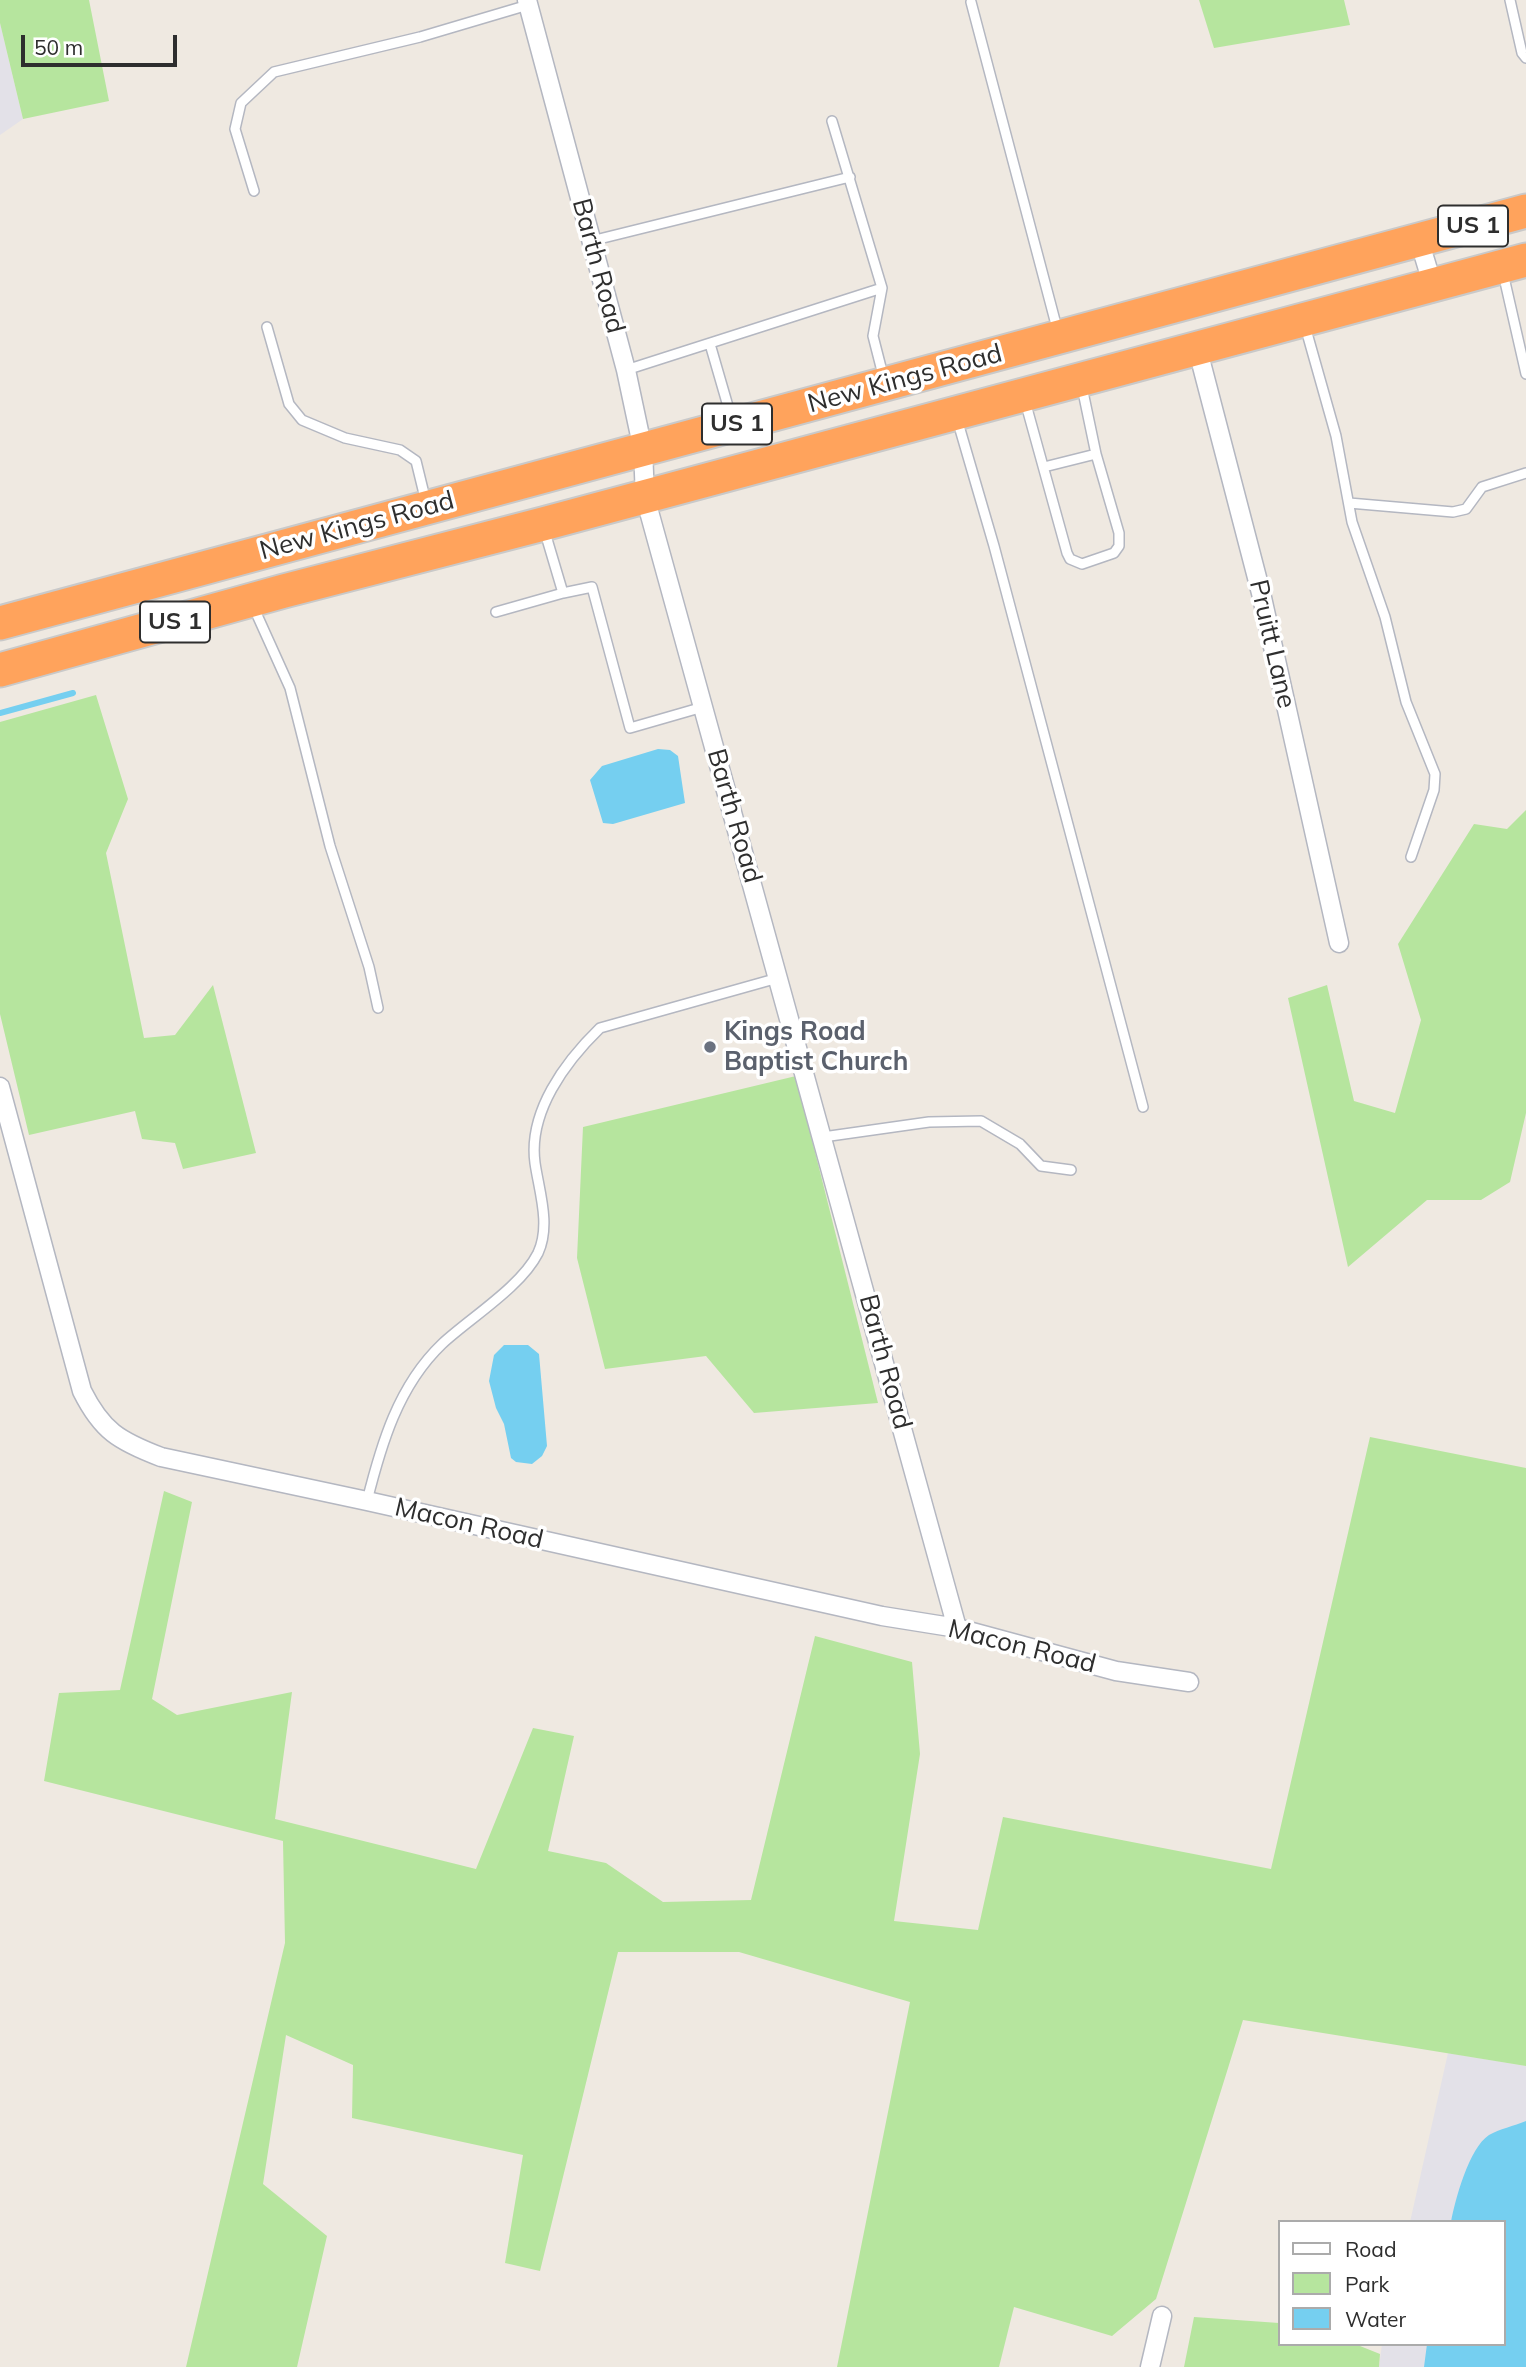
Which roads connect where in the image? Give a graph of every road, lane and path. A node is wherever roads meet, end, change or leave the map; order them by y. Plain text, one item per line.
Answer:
1 (1510, 0) edge
2 (527, 2) edge
3 (971, 2) dead end
4 (1526, 58) edge
5 (832, 121) dead end
6 (850, 177) junction
7 (254, 191) dead end
8 (1526, 211) edge
9 (1419, 240) junction
10 (591, 241) junction
11 (1514, 264) edge
12 (1433, 285) junction
13 (882, 288) junction
14 (1304, 320) junction
15 (267, 327) dead end
16 (1059, 337) junction
17 (710, 344) junction
18 (1197, 347) junction
19 (626, 370) junction
20 (1526, 374) edge
21 (1080, 381) junction
22 (885, 384) junction
23 (1023, 396) junction
24 (956, 414) junction
25 (734, 425) junction
26 (643, 450) junction
27 (1096, 454) junction
28 (1044, 467) junction
29 (1526, 473) edge
30 (645, 497) junction
31 (1349, 503) junction
32 (428, 508) junction
33 (542, 524) junction
34 (563, 593) junction
35 (251, 601) junction
36 (496, 612) dead end
37 (0, 623) edge
38 (0, 670) edge
39 (703, 707) junction
40 (1410, 858) dead end
41 (1339, 943) dead end
42 (779, 978) junction
43 (378, 1008) dead end
44 (0, 1087) edge
45 (1143, 1107) dead end
46 (823, 1137) junction
47 (1071, 1170) dead end
48 (367, 1501) junction
49 (957, 1628) junction
50 (1189, 1682) dead end
51 (1162, 2316) dead end
52 (1150, 2367) edge

1 - 4 lane
2 - 7 lane
2 - 10 street, Barth Road
3 - 16 lane
5 - 6 lane
6 - 10 lane
6 - 13 lane
8 - 9 highway, New Kings Road / US 1
9 - 12 street
9 - 16 highway, New Kings Road / US 1
10 - 19 street, Barth Road
11 - 12 highway, New Kings Road / US 1
11 - 20 lane
12 - 14 highway, New Kings Road / US 1
13 - 17 lane
13 - 22 lane
14 - 18 highway, New Kings Road / US 1
14 - 31 lane
15 - 32 lane
16 - 22 highway, New Kings Road / US 1
17 - 19 lane
17 - 25 lane
18 - 21 highway, New Kings Road / US 1
18 - 41 street, Pruitt Lane
19 - 26 street, Barth Road
21 - 23 highway, New Kings Road / US 1
21 - 27 lane
22 - 25 highway, New Kings Road / US 1
23 - 24 highway, New Kings Road / US 1
23 - 28 lane
24 - 30 highway, New Kings Road / US 1
24 - 45 lane
25 - 26 highway, New Kings Road / US 1
26 - 30 street, Barth Road
26 - 32 highway, New Kings Road / US 1
27 - 28 lane
27 - 28 lane
29 - 31 lane
30 - 33 highway, New Kings Road / US 1
30 - 39 street, Barth Road
31 - 40 lane
32 - 37 highway, New Kings Road / US 1
33 - 34 lane
33 - 35 highway, New Kings Road / US 1
34 - 36 lane
34 - 39 lane
35 - 38 highway, New Kings Road / US 1
35 - 43 lane
39 - 42 street, Barth Road
42 - 46 street, Barth Road
42 - 48 lane
44 - 48 street, Macon Road
46 - 47 lane
46 - 49 street, Barth Road
48 - 49 street, Macon Road
49 - 50 street, Macon Road
51 - 52 street

